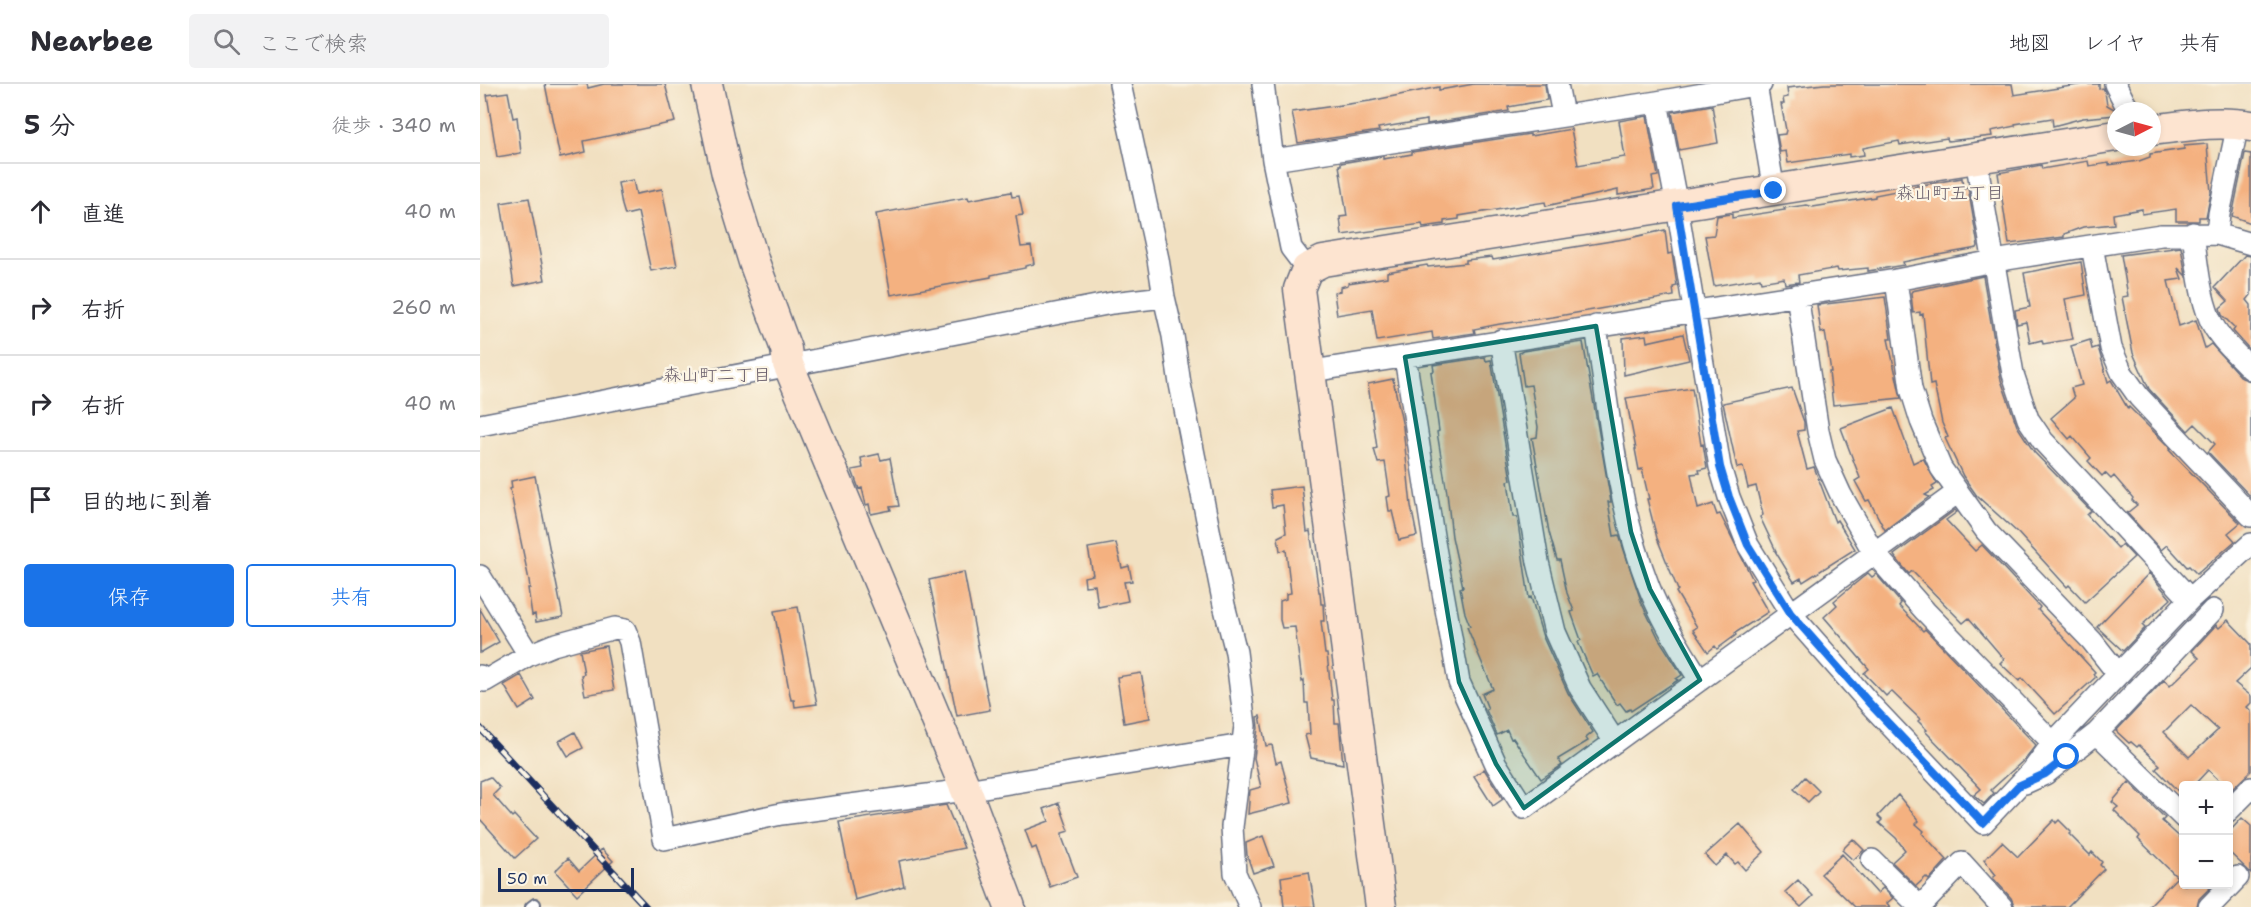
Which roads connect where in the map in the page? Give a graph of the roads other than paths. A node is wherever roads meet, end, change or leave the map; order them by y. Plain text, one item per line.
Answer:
1 (707, 84) edge
2 (1120, 84) edge
3 (1263, 84) edge
4 (1557, 84) edge
5 (1758, 84) edge
6 (2115, 84) edge
7 (1656, 102) junction
8 (2124, 102) edge
9 (1563, 115) junction
10 (2244, 125) edge
11 (2161, 129) edge
12 (2107, 137) edge
13 (1976, 159) junction
14 (1273, 160) junction
15 (1774, 191) junction
16 (1677, 206) junction
17 (2193, 233) junction
18 (2217, 234) junction
19 (2251, 244) edge
20 (2092, 246) junction
21 (1994, 261) junction
22 (1307, 269) junction
23 (1896, 280) junction
24 (1797, 295) junction
25 (1164, 297) junction
26 (1693, 310) junction
27 (1596, 326) junction
28 (1501, 340) junction
29 (1405, 357) junction
30 (788, 364) junction
31 (2251, 369) edge
32 (1311, 371) junction
33 (480, 425) edge
34 (1958, 492) junction
35 (2251, 516) edge
36 (2251, 544) edge
37 (1874, 553) junction
38 (480, 576) edge
39 (2190, 599) junction
40 (2213, 610) dead end
41 (1791, 614) junction
42 (529, 655) junction
43 (2118, 675) junction
44 (480, 676) edge
45 (1700, 680) junction
46 (2097, 733) junction
47 (1614, 742) junction
48 (2054, 743) junction
49 (1242, 745) junction
50 (2018, 786) junction
51 (2251, 788) edge
52 (966, 790) junction
53 (2233, 807) edge
54 (2179, 813) edge
55 (1872, 860) dead end
56 (2239, 878) edge
57 (1010, 907) edge
58 (1250, 907) edge
59 (1381, 907) edge
60 (2002, 907) edge
61 (2209, 907) edge

1 - 30 street
2 - 25 street
3 - 14 street
4 - 9 street
5 - 7 street
5 - 15 street
6 - 8 street
7 - 9 street
7 - 16 street
9 - 14 street
10 - 11 street
10 - 18 street
12 - 13 street
13 - 15 street
13 - 21 street
14 - 22 street
15 - 16 street
16 - 22 street
16 - 26 street
17 - 18 street
17 - 20 street
17 - 31 street
18 - 19 street
20 - 21 street
20 - 35 street
21 - 23 street
21 - 39 street
22 - 32 street
23 - 24 street
23 - 34 street
24 - 26 street
24 - 37 street
25 - 30 street
25 - 49 street
26 - 27 street
26 - 41 street
27 - 28 street
27 - 45 street
28 - 29 street
28 - 47 street
29 - 32 street
29 - 47 street
30 - 33 street
30 - 52 street
32 - 59 street
34 - 37 street
34 - 43 street
36 - 39 street
37 - 41 street
37 - 48 street
38 - 42 street
39 - 43 street
40 - 46 street
41 - 45 street
41 - 50 street
42 - 44 street
42 - 52 street
43 - 48 street
45 - 47 street
46 - 50 street
46 - 54 street
48 - 50 street
49 - 52 street
49 - 58 street
51 - 53 street
52 - 57 street
55 - 60 street
56 - 61 street

